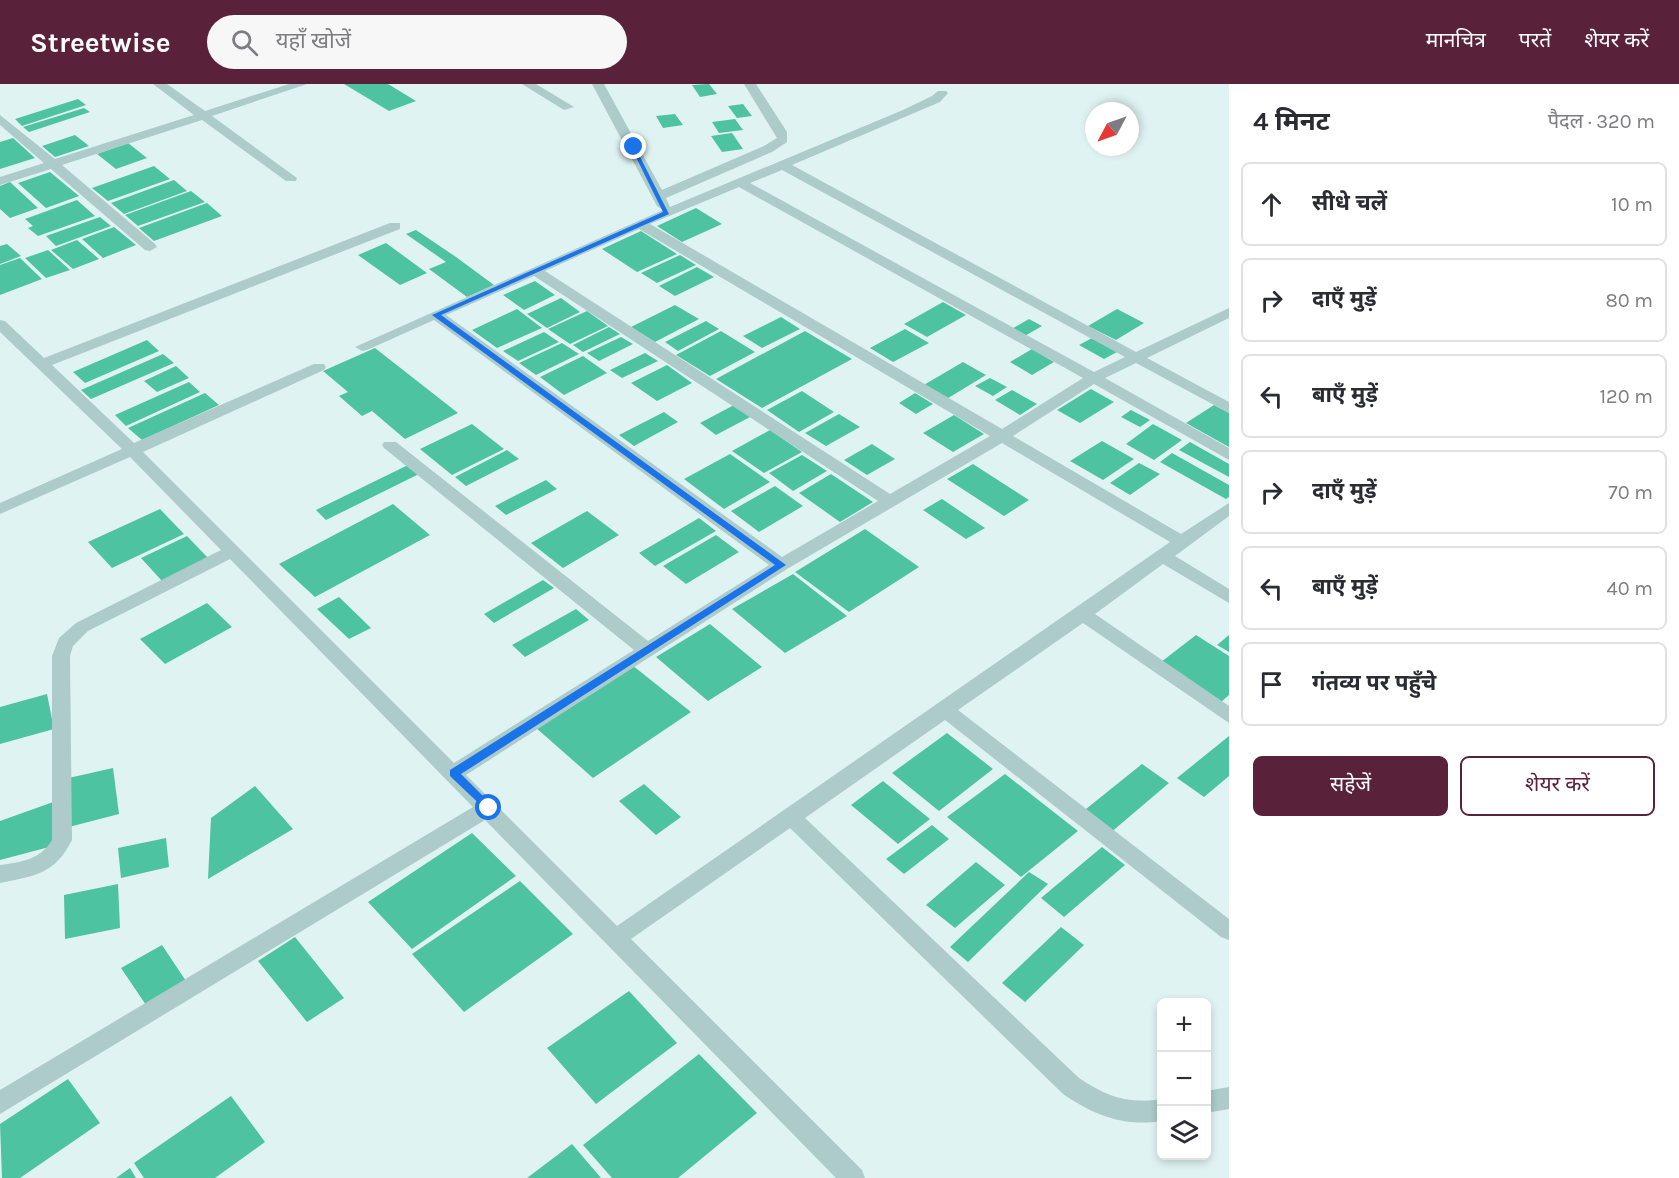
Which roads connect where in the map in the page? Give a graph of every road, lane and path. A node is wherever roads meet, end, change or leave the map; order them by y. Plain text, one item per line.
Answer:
1 (159, 84) edge
2 (301, 84) edge
3 (528, 84) edge
4 (598, 84) edge
5 (750, 84) edge
6 (942, 93) dead end
7 (568, 107) dead end
8 (201, 116) junction
9 (0, 119) edge
10 (52, 164) junction
11 (781, 164) junction
12 (291, 178) dead end
13 (0, 181) edge
14 (739, 182) junction
15 (659, 196) junction
16 (667, 212) junction
17 (640, 224) junction
18 (395, 226) dead end
19 (150, 247) dead end
20 (535, 271) junction
21 (1229, 312) edge
22 (436, 315) junction
23 (0, 324) edge
24 (362, 347) dead end
25 (1136, 359) junction
26 (42, 364) junction
27 (319, 368) dead end
28 (1094, 378) junction
29 (1229, 408) edge
30 (1004, 435) junction
31 (390, 445) dead end
32 (132, 450) junction
33 (1229, 455) edge
34 (890, 502) junction
35 (1229, 508) edge
36 (0, 509) edge
37 (1182, 542) junction
38 (232, 551) junction
39 (1163, 556) junction
40 (781, 565) junction
41 (1229, 597) edge
42 (1083, 614) junction
43 (647, 650) junction
44 (944, 709) junction
45 (1229, 716) edge
46 (454, 773) junction
47 (489, 808) junction
48 (790, 816) junction
49 (0, 874) edge
50 (1229, 931) edge
51 (616, 938) junction
52 (1229, 1098) edge
53 (1211, 1101) edge
54 (0, 1103) edge
55 (1157, 1110) edge
56 (853, 1178) edge

1 - 8 street
2 - 8 street
3 - 7 street
4 - 15 street
5 - 15 street
6 - 11 street
8 - 10 street
8 - 12 street
9 - 10 street
10 - 13 street
10 - 19 street
11 - 14 street
11 - 25 street
14 - 16 street
14 - 28 street
15 - 16 street
16 - 17 street
17 - 20 street
17 - 30 street
18 - 26 street
20 - 22 street
20 - 34 street
21 - 25 street
22 - 24 street
22 - 40 street
23 - 26 street
25 - 28 street
25 - 29 street
26 - 32 street
27 - 32 street
28 - 30 street
28 - 33 street
30 - 34 street
30 - 37 street
31 - 43 street
32 - 36 street
32 - 38 street
34 - 40 street
35 - 37 street
37 - 39 street
38 - 46 street
38 - 49 street
39 - 41 street
39 - 42 street
40 - 43 street
42 - 44 street
42 - 45 street
43 - 46 street
44 - 48 street
44 - 50 street
46 - 47 street
47 - 51 street
47 - 54 street
48 - 51 street
48 - 55 street
51 - 56 street
52 - 53 street

